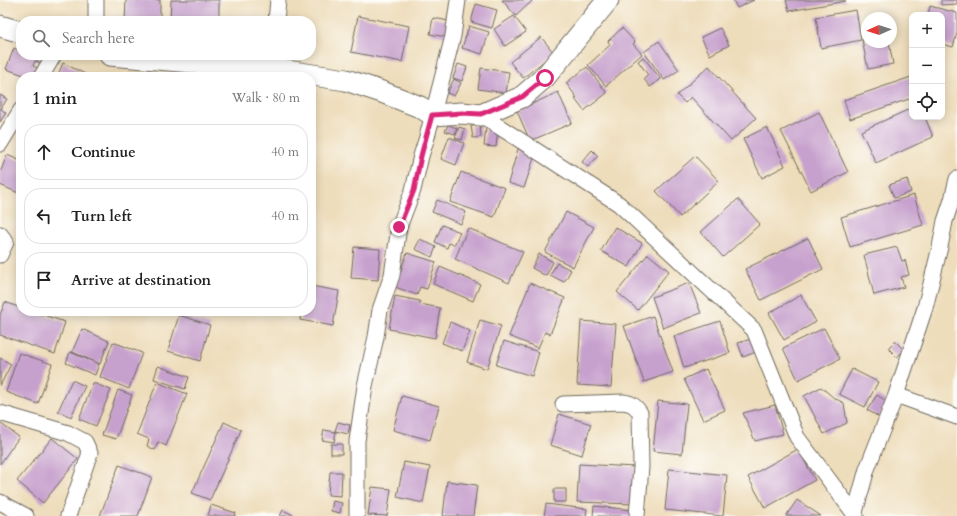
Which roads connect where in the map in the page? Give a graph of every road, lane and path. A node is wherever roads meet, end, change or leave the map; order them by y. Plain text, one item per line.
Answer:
1 (96, 0) edge
2 (278, 0) edge
3 (458, 0) edge
4 (608, 0) edge
5 (96, 16) edge
6 (276, 16) edge
7 (0, 26) edge
8 (16, 31) edge
9 (51, 60) edge
10 (226, 60) edge
11 (273, 62) edge
12 (44, 72) edge
13 (314, 72) edge
14 (316, 73) edge
15 (481, 114) junction
16 (432, 115) junction
17 (16, 118) edge
18 (0, 144) edge
19 (957, 179) edge
20 (0, 234) edge
21 (0, 255) edge
22 (896, 395) junction
23 (563, 404) dead end
24 (0, 413) edge
25 (957, 417) edge
26 (0, 502) edge
27 (855, 515) edge
28 (26, 516) edge
29 (68, 516) edge
30 (357, 516) edge
31 (637, 516) edge

1 - 5 street
2 - 6 street
3 - 16 street
4 - 15 street
7 - 8 street
9 - 12 street
10 - 11 street
11 - 13 street
14 - 16 street
15 - 16 street
15 - 27 street
16 - 30 street
17 - 18 street
19 - 22 street
20 - 21 street
22 - 25 street
22 - 27 street
23 - 31 street
24 - 29 street
26 - 28 street

